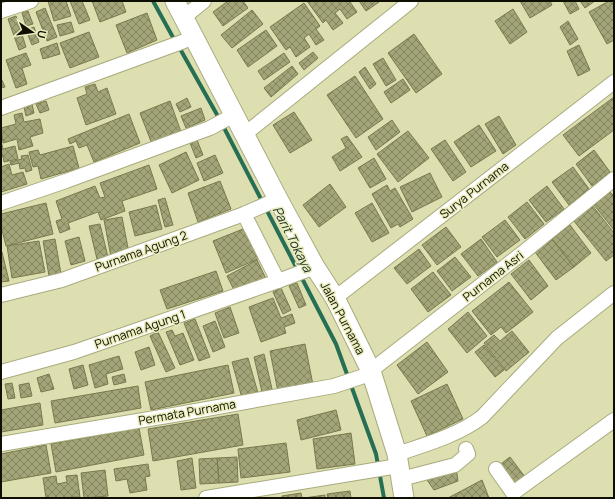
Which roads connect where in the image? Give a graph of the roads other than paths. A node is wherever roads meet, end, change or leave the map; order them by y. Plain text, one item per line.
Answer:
1 (31, 1) edge
2 (175, 1) edge
3 (204, 1) edge
4 (411, 1) edge
5 (1, 11) edge
6 (183, 18) junction
7 (187, 40) junction
8 (614, 82) edge
9 (1, 108) edge
10 (230, 118) junction
11 (245, 134) junction
12 (614, 179) edge
13 (273, 202) junction
14 (1, 203) edge
15 (248, 213) junction
16 (310, 269) junction
17 (283, 279) junction
18 (614, 293) edge
19 (1, 295) edge
20 (334, 298) junction
21 (1, 372) edge
22 (367, 373) junction
23 (614, 420) edge
24 (1, 444) edge
25 (466, 449) dead end
26 (398, 466) junction
27 (496, 469) dead end
28 (206, 498) edge
29 (404, 498) edge

1 - 5 street
2 - 6 street, Jalan Purnama
3 - 6 street
4 - 11 street
6 - 7 street, Jalan Purnama
7 - 9 street
7 - 10 street, Jalan Purnama
8 - 20 street, Surya Purnama
10 - 11 street, Jalan Purnama
10 - 14 street
11 - 13 street, Jalan Purnama
12 - 22 street, Purnama Asri
13 - 15 street, Purnama Agung 2
13 - 16 street, Jalan Purnama
15 - 17 street
15 - 19 street, Purnama Agung 2
16 - 17 street, Purnama Agung 1
16 - 20 street, Jalan Purnama
17 - 21 street, Purnama Agung 1
18 - 26 street
20 - 22 street, Jalan Purnama
22 - 24 street, Permata Purnama
22 - 26 street, Jalan Purnama
23 - 27 street
25 - 26 street
26 - 28 street
26 - 29 street, Jalan Purnama

